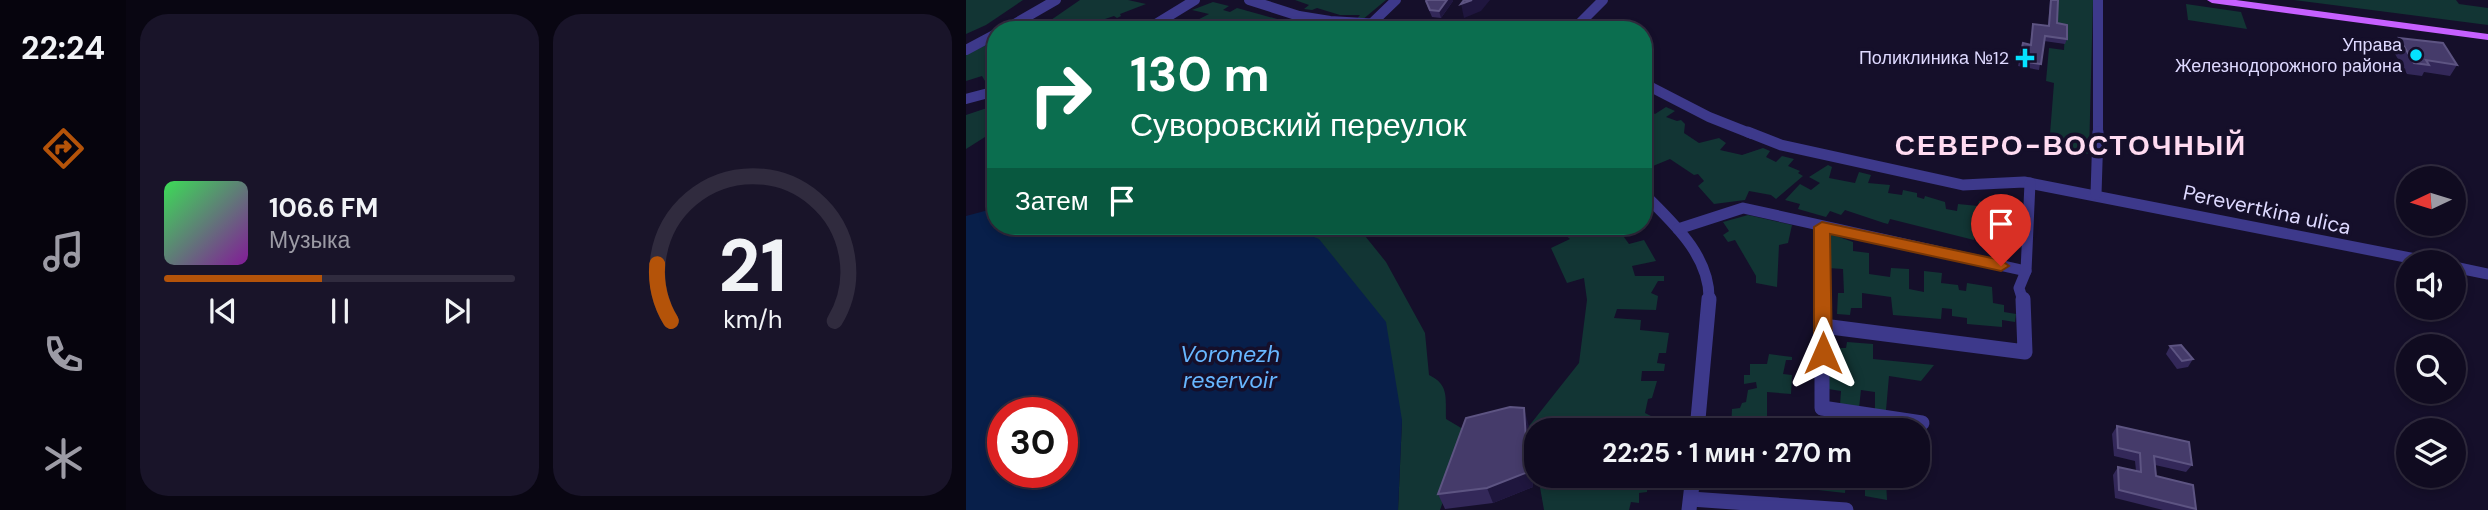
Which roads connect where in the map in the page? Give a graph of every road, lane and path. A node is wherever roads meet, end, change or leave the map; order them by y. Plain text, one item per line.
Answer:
1 (1056, 0) edge
2 (1195, 0) edge
3 (1249, 0) edge
4 (1395, 0) edge
5 (1603, 0) edge
6 (2098, 0) edge
7 (2212, 0) edge
8 (2248, 0) edge
9 (1020, 21) edge
10 (1161, 21) edge
11 (1330, 21) edge
12 (1374, 21) edge
13 (1582, 21) edge
14 (2488, 35) edge
15 (987, 39) edge
16 (966, 50) edge
17 (1652, 88) edge
18 (987, 94) edge
19 (966, 100) edge
20 (2030, 183) junction
21 (2096, 194) junction
22 (1652, 202) edge
23 (1822, 227) junction
24 (1678, 229) junction
25 (2396, 255) edge
26 (2466, 269) edge
27 (2026, 271) junction
28 (2488, 274) edge
29 (1823, 326) junction
30 (1698, 418) edge
31 (1889, 418) edge
32 (1690, 504) edge
33 (1846, 510) edge

1 - 9 street
2 - 10 street
3 - 11 street
4 - 12 street
5 - 13 street
6 - 21 street
7 - 14 main road
8 - 14 main road
15 - 16 street
17 - 20 street, Perevertkina ulica
18 - 19 street
20 - 21 street, Perevertkina ulica
20 - 27 street
21 - 25 street, Perevertkina ulica
22 - 24 street
23 - 24 street
23 - 27 street
23 - 29 street
24 - 30 street
26 - 28 street
27 - 29 street
29 - 31 street
32 - 33 street

